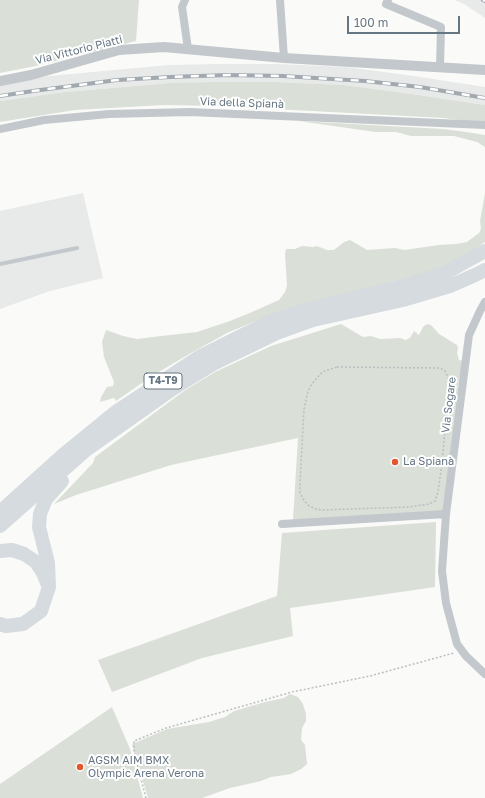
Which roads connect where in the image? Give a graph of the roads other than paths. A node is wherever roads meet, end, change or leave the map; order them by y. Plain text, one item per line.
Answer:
1 (185, 0) edge
2 (280, 0) edge
3 (388, 0) edge
4 (188, 49) junction
5 (284, 58) junction
6 (440, 67) junction
7 (485, 70) edge
8 (0, 81) edge
9 (485, 125) edge
10 (0, 129) edge
11 (76, 248) dead end
12 (485, 252) edge
13 (0, 264) edge
14 (485, 270) edge
15 (485, 302) edge
16 (174, 388) junction
17 (64, 455) junction
18 (0, 502) edge
19 (0, 512) edge
20 (446, 514) junction
21 (282, 524) dead end
22 (0, 526) edge
23 (0, 551) edge
24 (49, 587) junction
25 (0, 624) edge
26 (485, 674) edge

1 - 4 street
2 - 5 street
3 - 6 street
4 - 5 street, Via Vittorio Piatti
4 - 8 street, Via Vittorio Piatti
5 - 6 street, Via Vittorio Piatti
6 - 7 street, Via Vittorio Piatti
9 - 10 street, Via della Spianà
11 - 13 lane
12 - 17 highway, T4-T9
14 - 16 highway, T4-T9
15 - 20 street, Via Sogare
16 - 22 highway, T4-T9
16 - 24 highway, T4-T9
17 - 18 highway, T4-T9
17 - 19 highway, T4-T9
20 - 21 street
20 - 26 street, Via Sogare
23 - 24 highway
24 - 25 highway, T4-T9

